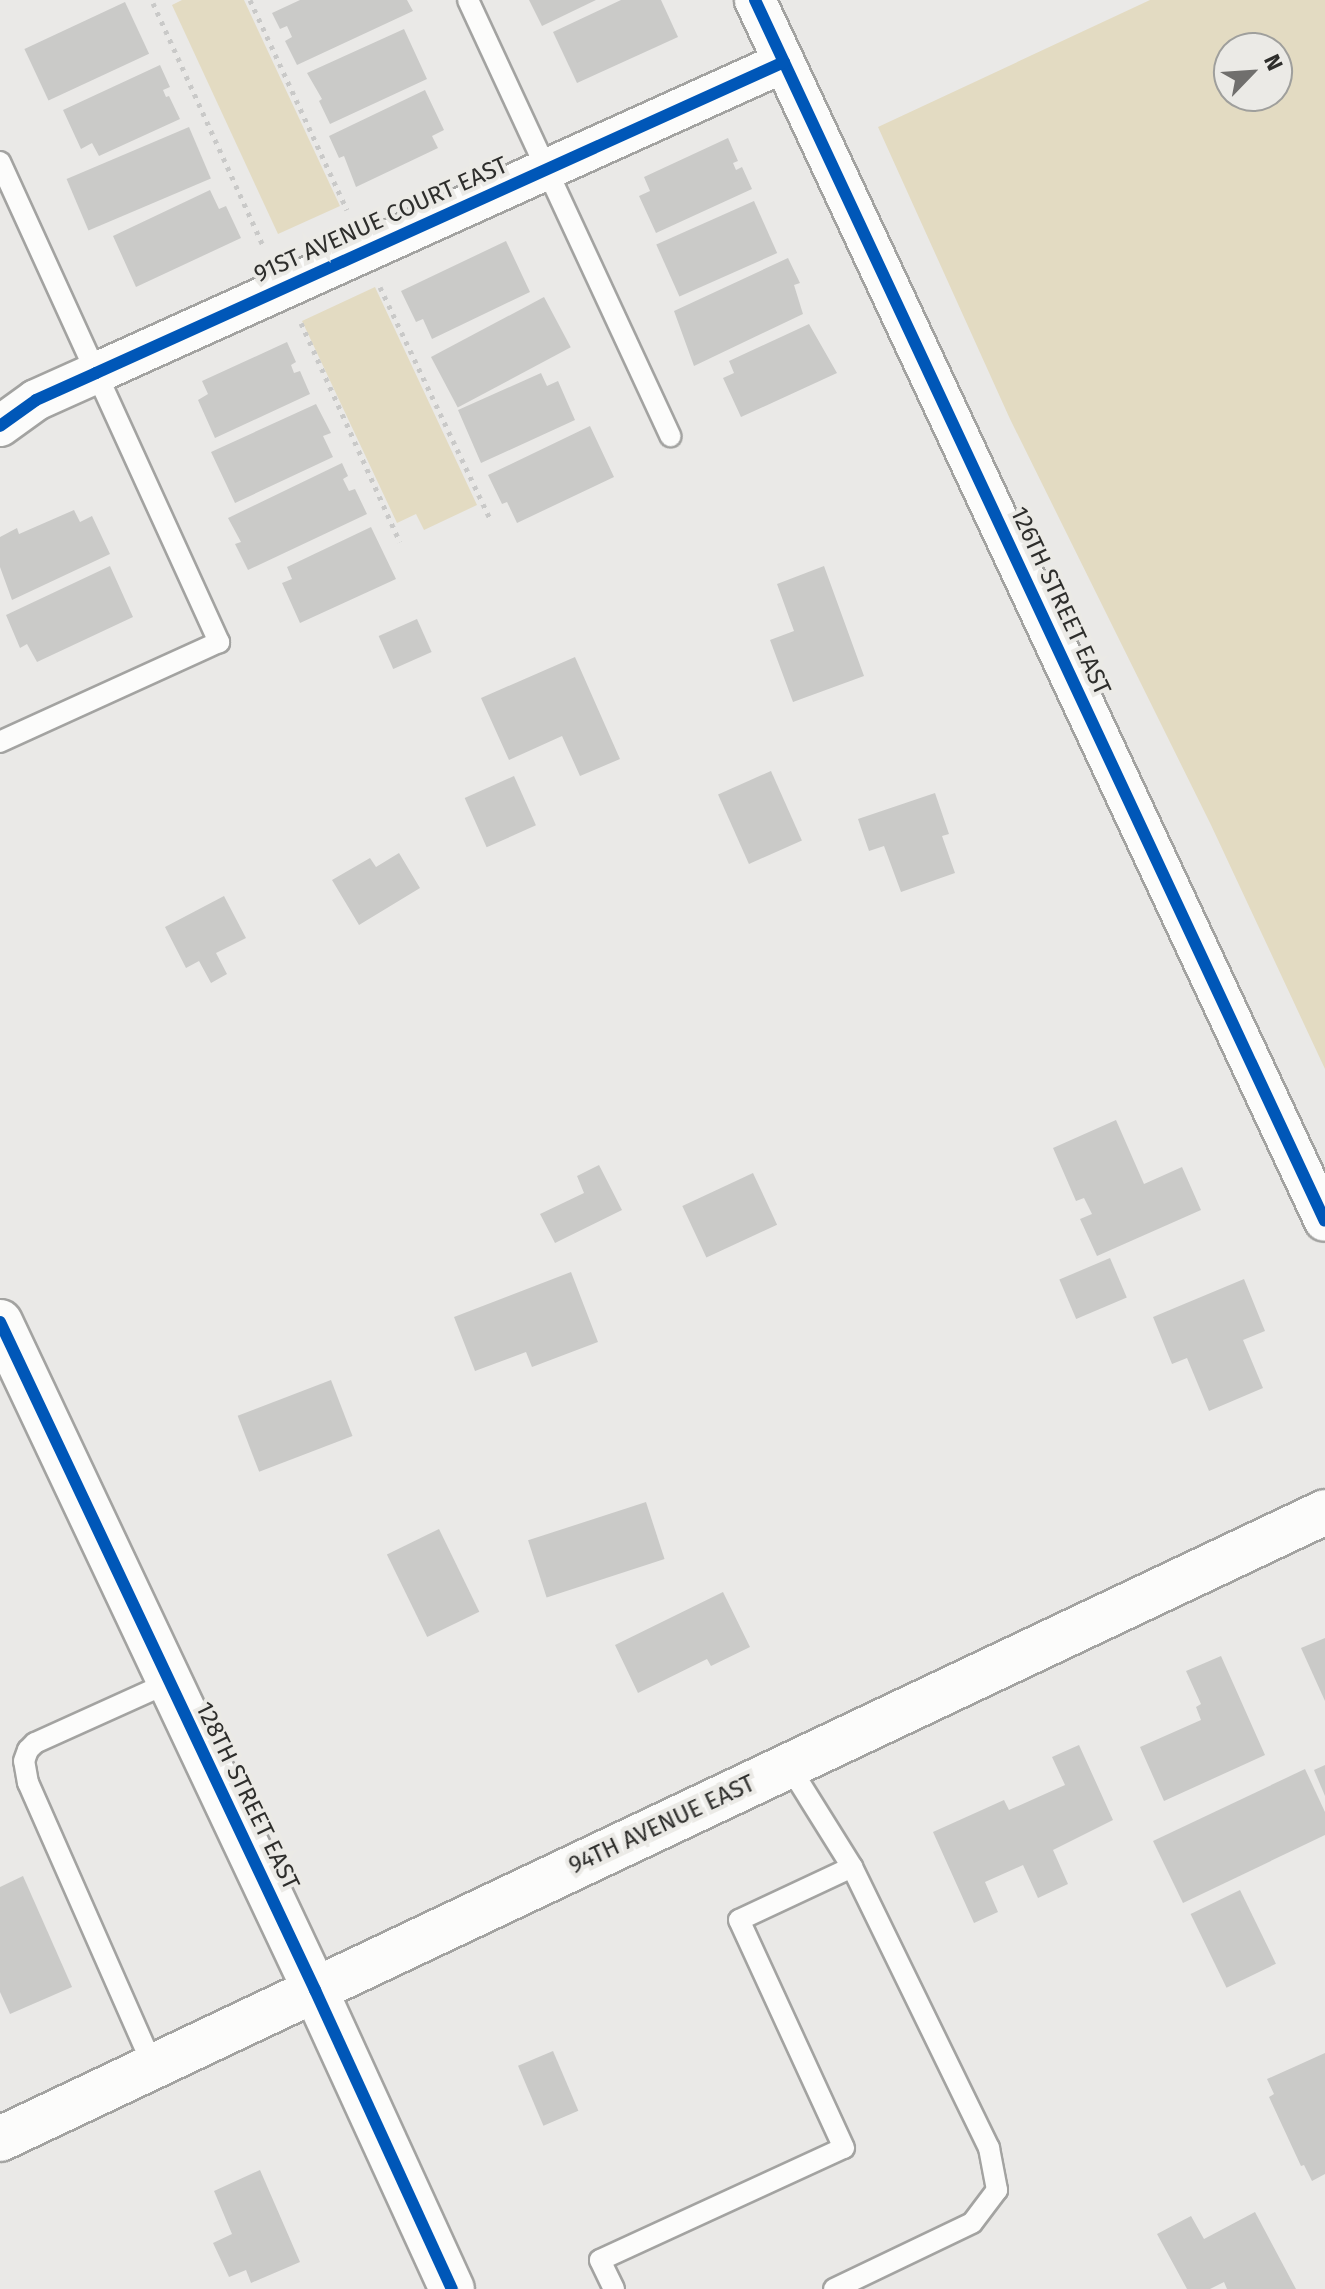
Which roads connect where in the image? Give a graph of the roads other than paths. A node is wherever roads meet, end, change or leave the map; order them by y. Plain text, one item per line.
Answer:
1 (468, 0) edge
2 (755, 0) edge
3 (784, 62) junction
4 (0, 162) edge
5 (546, 169) junction
6 (96, 373) junction
7 (0, 426) edge
8 (670, 436) dead end
9 (0, 742) edge
10 (1325, 1221) edge
11 (0, 1322) edge
12 (1325, 1512) edge
13 (168, 1683) junction
14 (789, 1766) junction
15 (852, 1867) junction
16 (315, 1990) junction
17 (153, 2066) junction
18 (0, 2139) edge
19 (452, 2289) edge
20 (614, 2289) edge
21 (834, 2289) edge

1 - 5 lane
2 - 3 street, 126TH STREET EAST
3 - 5 street, 91ST AVENUE COURT EAST
3 - 10 street, 126TH STREET EAST
4 - 6 lane
5 - 6 street, 91ST AVENUE COURT EAST
5 - 8 lane
6 - 7 street, 91ST AVENUE COURT EAST
6 - 9 lane
11 - 13 main road, 128TH STREET EAST
12 - 14 main road, 94TH AVENUE EAST
13 - 16 main road, 128TH STREET EAST
13 - 17 lane
14 - 15 lane
14 - 16 main road, 94TH AVENUE EAST
15 - 20 lane
15 - 21 lane
16 - 17 main road, 94TH AVENUE EAST
16 - 19 main road, 128TH STREET EAST
17 - 18 main road, 94TH AVENUE EAST

